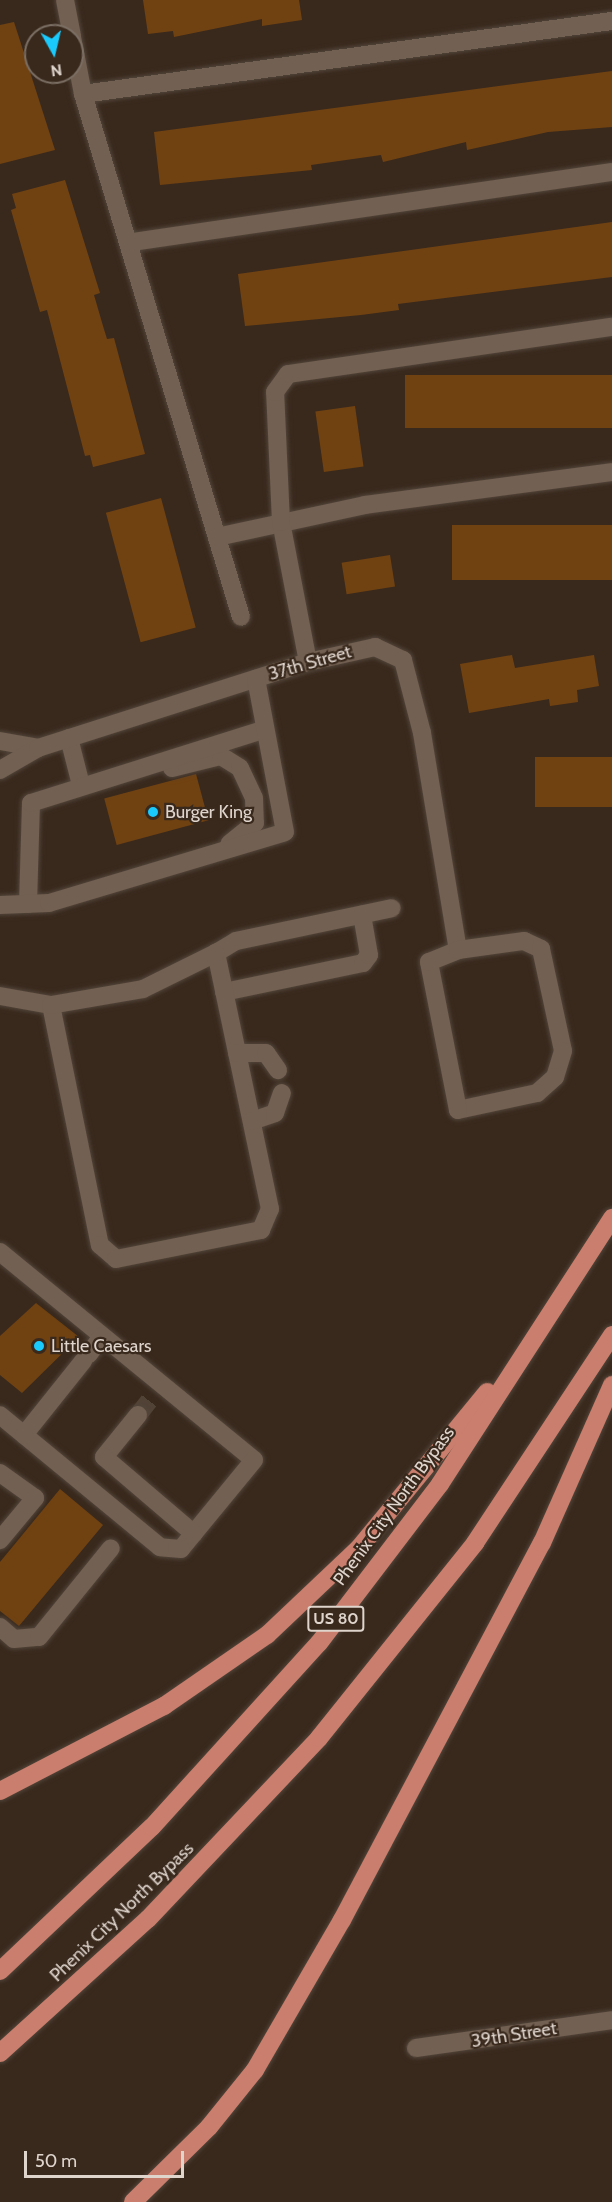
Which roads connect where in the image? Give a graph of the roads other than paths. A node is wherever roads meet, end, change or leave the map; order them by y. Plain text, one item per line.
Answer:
1 (65, 0) edge
2 (612, 21) edge
3 (70, 24) edge
4 (81, 84) edge
5 (83, 94) junction
6 (612, 172) edge
7 (132, 242) junction
8 (612, 327) edge
9 (612, 472) edge
10 (282, 522) junction
11 (217, 537) junction
12 (241, 617) dead end
13 (308, 662) junction
14 (256, 680) junction
15 (265, 729) junction
16 (69, 738) junction
17 (0, 741) edge
18 (38, 748) junction
19 (0, 770) edge
20 (103, 777) junction
21 (81, 785) junction
22 (189, 861) junction
23 (28, 904) junction
24 (0, 905) edge
25 (392, 908) dead end
26 (362, 915) junction
27 (458, 950) junction
28 (216, 953) junction
29 (224, 992) junction
30 (0, 996) edge
31 (51, 1005) junction
32 (237, 1053) junction
33 (278, 1070) dead end
34 (282, 1093) dead end
35 (252, 1121) junction
36 (612, 1218) edge
37 (3, 1260) edge
38 (557, 1303) junction
39 (612, 1335) edge
40 (102, 1336) junction
41 (612, 1385) edge
42 (0, 1415) edge
43 (138, 1415) tunnel mouth
44 (24, 1435) junction
45 (0, 1473) edge
46 (194, 1534) junction
47 (0, 1540) edge
48 (111, 1548) dead end
49 (0, 1627) edge
50 (0, 1791) edge
51 (0, 1971) edge
52 (612, 2020) edge
53 (416, 2048) dead end
54 (0, 2053) edge
55 (133, 2202) edge

1 - 3 street
2 - 5 street
4 - 5 street
5 - 7 street
6 - 7 street
7 - 11 street
8 - 10 street
9 - 10 street
10 - 11 street
10 - 13 street
11 - 12 street
13 - 14 street, 37th Street
13 - 27 street, 37th Street
14 - 15 street
14 - 16 street, 37th Street
15 - 20 street
15 - 22 street
16 - 18 street, 37th Street
16 - 21 street
17 - 18 street, 37th Street
18 - 19 street, 37th Street
20 - 21 street
20 - 22 street
21 - 23 street
22 - 23 street
23 - 24 street
25 - 26 street
26 - 28 street
26 - 29 street
27 - 27 street
28 - 29 street
28 - 31 street
29 - 32 street
30 - 31 street
31 - 35 street
32 - 33 street
32 - 35 street
34 - 35 street
36 - 38 highway, Phenix City North Bypass / US 80
37 - 40 street
38 - 50 highway
38 - 51 highway, Phenix City North Bypass / US 80
39 - 54 highway, Phenix City North Bypass
40 - 44 street
40 - 46 street
41 - 55 highway
42 - 44 street
43 - 46 street
44 - 46 street
45 - 47 street
48 - 49 street
52 - 53 street, 39th Street

